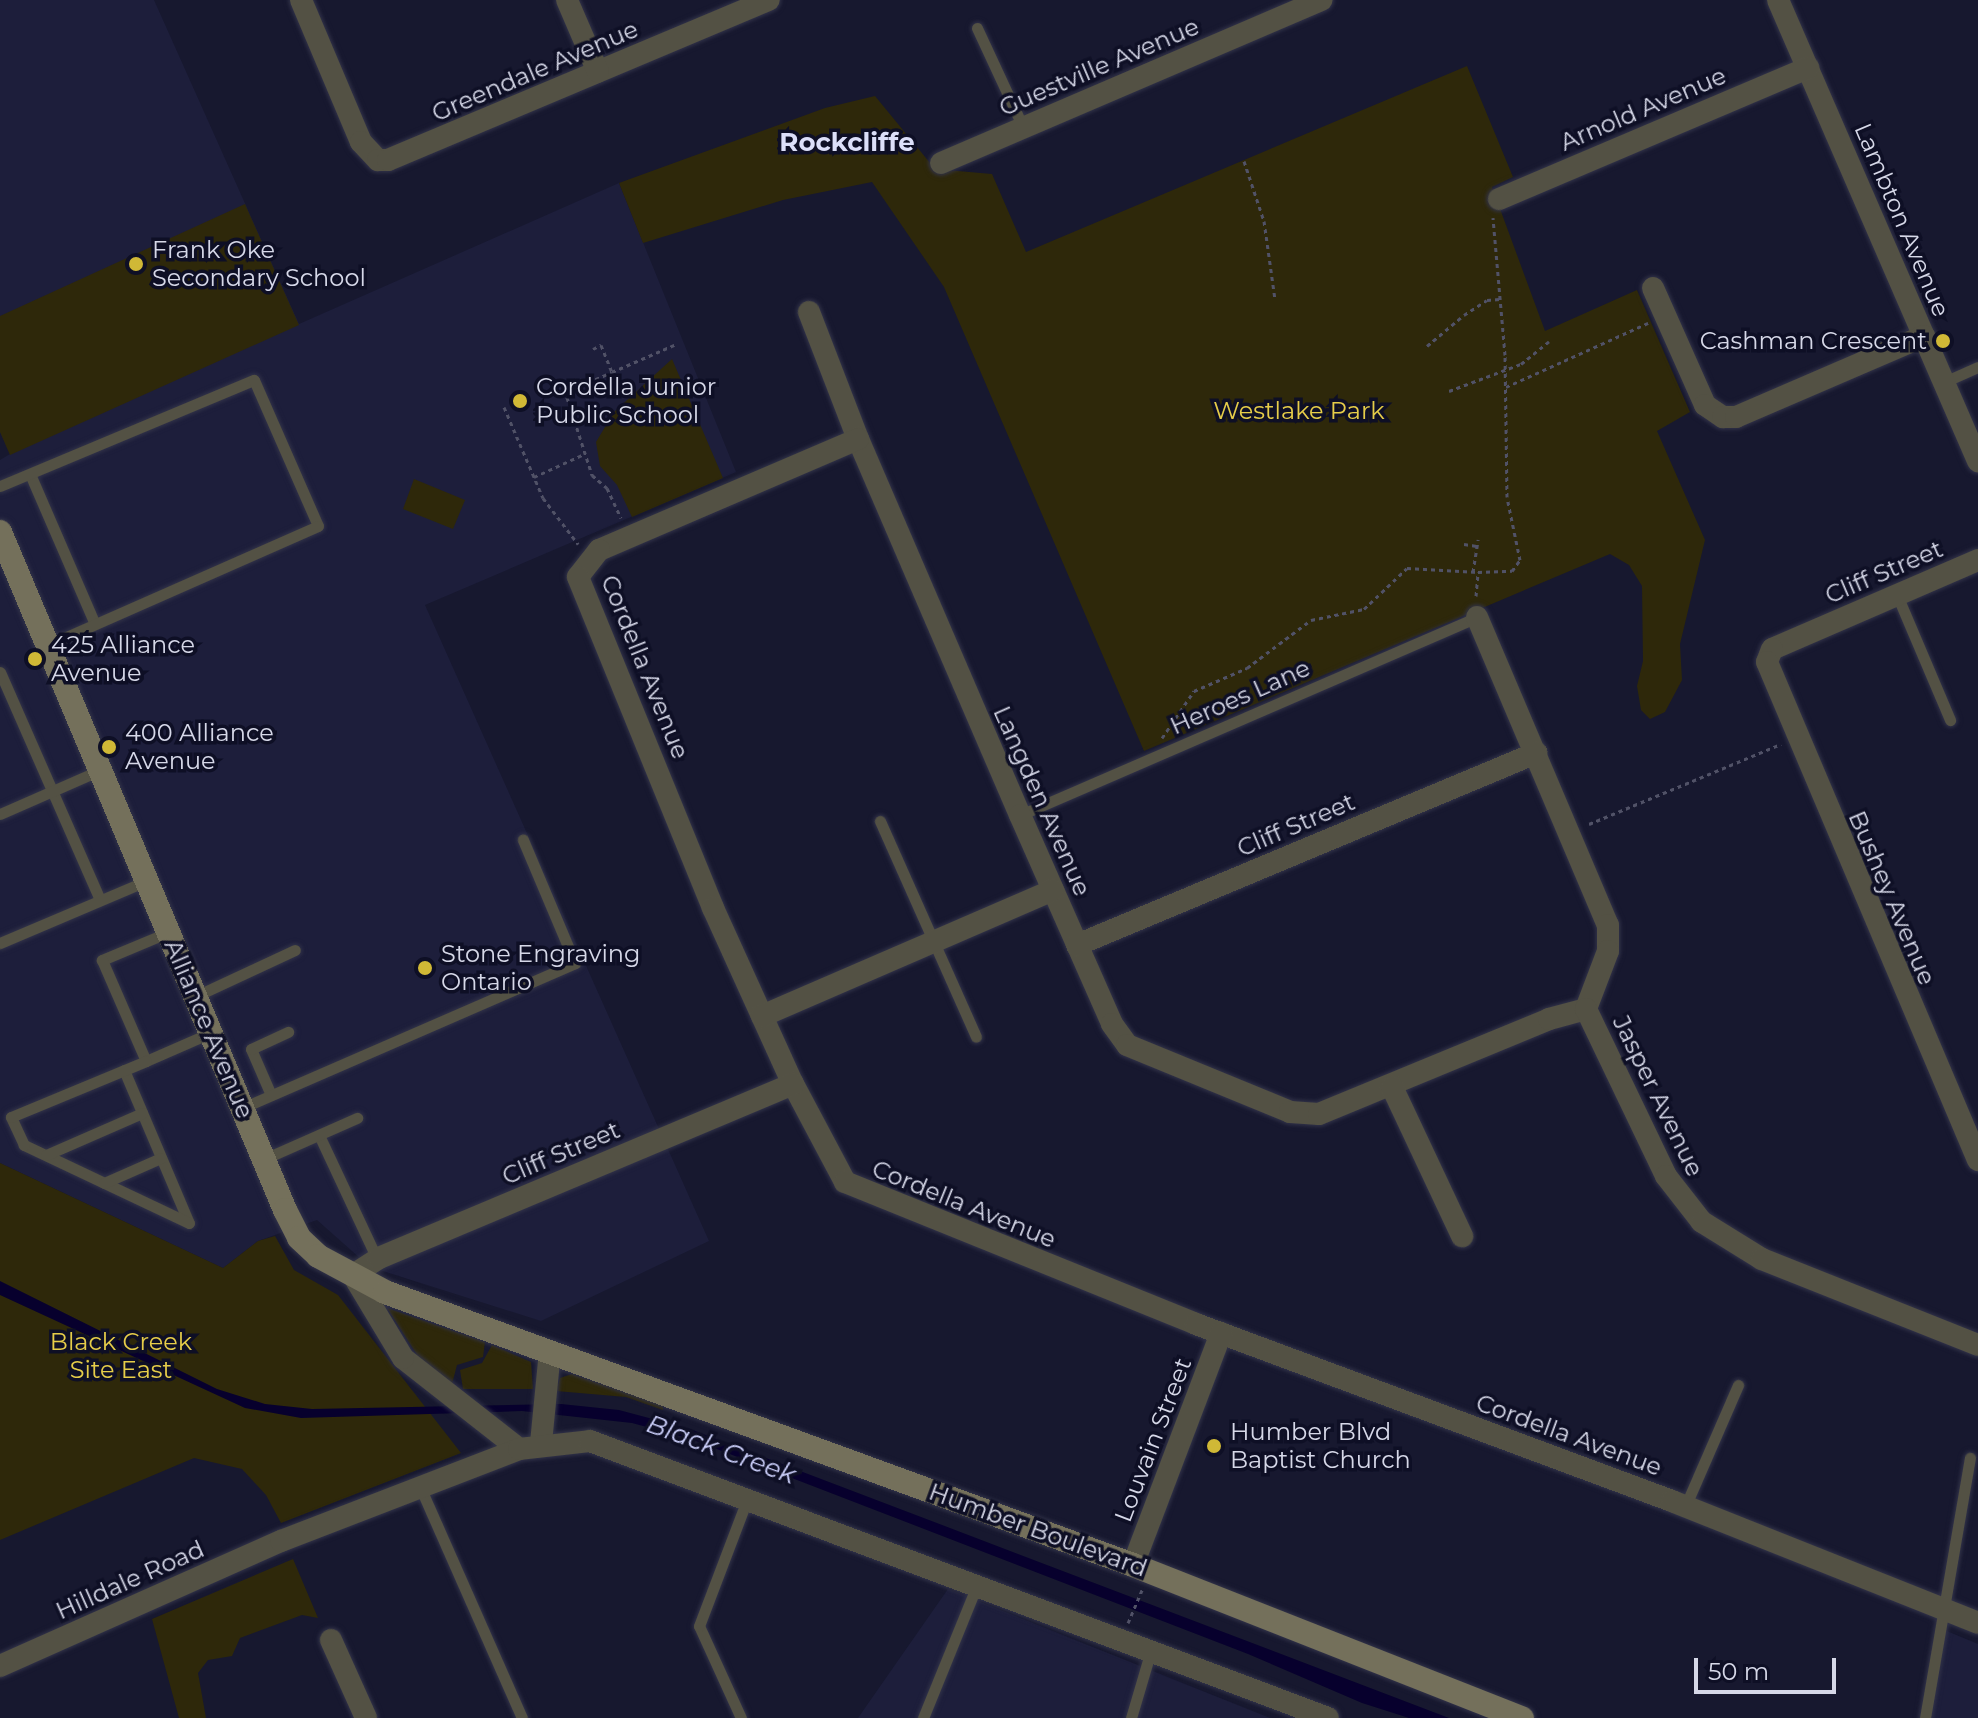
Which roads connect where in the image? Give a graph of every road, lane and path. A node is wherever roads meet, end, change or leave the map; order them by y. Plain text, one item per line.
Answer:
1 (301, 0) edge
2 (567, 0) edge
3 (769, 0) edge
4 (1322, 0) edge
5 (1778, 0) edge
6 (977, 28) dead end
7 (1808, 68) junction
8 (598, 72) junction
9 (1023, 127) junction
10 (1244, 161) dead end
11 (941, 163) dead end
12 (1499, 199) joint
13 (1653, 288) dead end
14 (1275, 299) dead end
15 (1500, 299) junction
16 (809, 312) dead end
17 (1666, 315) junction
18 (1924, 336) junction
19 (1549, 341) dead end
20 (674, 345) dead end
21 (1427, 346) dead end
22 (593, 349) dead end
23 (1505, 367) junction
24 (1978, 367) edge
25 (612, 372) junction
26 (562, 382) dead end
27 (1944, 382) junction
28 (1506, 387) junction
29 (1449, 391) dead end
30 (566, 392) junction
31 (504, 407) dead end
32 (858, 439) junction
33 (584, 454) junction
34 (1978, 461) edge
35 (30, 474) junction
36 (534, 477) junction
37 (0, 486) edge
38 (624, 526) dead end
39 (0, 532) edge
40 (1478, 539) dead end
41 (1464, 544) dead end
42 (579, 546) dead end
43 (1477, 546) junction
44 (1978, 560) edge
45 (8, 570) edge
46 (1475, 572) junction
47 (1897, 595) junction
48 (1476, 608) junction
49 (95, 624) junction
50 (48, 645) junction
51 (1769, 654) joint
52 (0, 672) edge
53 (1950, 720) dead end
54 (1781, 744) dead end
55 (1536, 753) junction
56 (1152, 760) junction
57 (100, 770) junction
58 (52, 791) junction
59 (0, 814) edge
60 (1020, 815) junction
61 (880, 821) dead end
62 (1583, 827) dead end
63 (523, 840) dead end
64 (147, 881) junction
65 (1053, 890) junction
66 (100, 900) junction
67 (169, 932) junction
68 (933, 942) junction
69 (0, 943) edge
70 (1077, 945) junction
71 (295, 950) dead end
72 (196, 996) junction
73 (1586, 1009) junction
74 (762, 1016) junction
75 (288, 1032) dead end
76 (211, 1033) junction
77 (976, 1037) dead end
78 (146, 1061) junction
79 (124, 1070) junction
80 (793, 1084) junction
81 (1392, 1087) junction
82 (271, 1095) junction
83 (242, 1108) junction
84 (142, 1113) junction
85 (357, 1118) dead end
86 (319, 1135) junction
87 (46, 1155) junction
88 (161, 1158) junction
89 (264, 1159) junction
90 (1978, 1160) edge
91 (104, 1183) junction
92 (1462, 1236) dead end
93 (377, 1259) junction
94 (353, 1275) junction
95 (1221, 1333) junction
96 (1978, 1345) edge
97 (550, 1352) junction
98 (1738, 1385) dead end
99 (542, 1433) junction
100 (519, 1449) junction
101 (1970, 1458) dead end
102 (421, 1489) junction
103 (748, 1497) junction
104 (1685, 1507) junction
105 (1138, 1576) junction
106 (977, 1585) junction
107 (1943, 1609) junction
108 (1128, 1623) dead end
109 (1978, 1623) edge
110 (331, 1640) dead end
111 (1151, 1649) junction
112 (0, 1666) edge
113 (366, 1718) edge
114 (522, 1718) edge
115 (741, 1718) edge
116 (923, 1718) edge
117 (1131, 1718) edge
118 (1328, 1718) edge
119 (1522, 1718) edge
120 (1925, 1718) edge

1 - 8 street, Greendale Avenue
2 - 8 street
3 - 8 street, Greendale Avenue
4 - 9 street, Guestville Avenue
5 - 7 street, Lambton Avenue
6 - 9 lane
7 - 12 street, Arnold Avenue
7 - 18 street, Lambton Avenue
9 - 11 street, Guestville Avenue
10 - 14 path
12 - 15 path
13 - 17 street
15 - 21 path
15 - 23 path
16 - 32 street, Langden Avenue
17 - 18 street
17 - 28 path
18 - 27 street, Lambton Avenue
19 - 23 path
20 - 25 path
22 - 25 path
23 - 28 path
23 - 29 path
24 - 27 lane
25 - 30 path
26 - 30 path
27 - 34 street, Lambton Avenue
28 - 46 path
30 - 33 path
31 - 36 path
32 - 60 street, Langden Avenue
32 - 74 street, Cordella Avenue
33 - 36 path
33 - 38 path
35 - 37 lane
35 - 49 lane
35 - 49 lane
36 - 42 path
39 - 45 street, Alliance Avenue
40 - 43 path
41 - 43 path
43 - 46 path
44 - 47 street, Cliff Street
45 - 50 street, Alliance Avenue
46 - 48 path
46 - 56 path
47 - 51 street, Cliff Street
47 - 53 lane
48 - 55 street, Jasper Avenue
48 - 56 lane, Heroes Lane
49 - 50 lane
50 - 57 street, Alliance Avenue
51 - 90 street, Bushey Avenue
52 - 58 lane
54 - 62 path
55 - 70 street, Cliff Street
55 - 73 street, Jasper Avenue
56 - 60 lane, Heroes Lane
57 - 58 lane
57 - 64 street, Alliance Avenue
58 - 59 lane
58 - 66 lane
60 - 65 street, Langden Avenue
61 - 68 lane
63 - 82 lane
64 - 66 lane
64 - 67 street, Alliance Avenue
65 - 68 street
65 - 70 street, Langden Avenue
66 - 69 lane
67 - 72 street, Alliance Avenue
67 - 78 lane
68 - 74 street
68 - 77 lane
70 - 81 street, Langden Avenue
71 - 72 lane
72 - 76 street, Alliance Avenue
73 - 81 street, Langden Avenue
73 - 96 street, Jasper Avenue
74 - 80 street, Cordella Avenue
75 - 82 lane
76 - 78 lane
76 - 83 street, Alliance Avenue
78 - 79 lane
79 - 84 lane
79 - 87 lane
80 - 93 street, Cliff Street
80 - 95 street, Cordella Avenue
81 - 92 street
82 - 83 lane
83 - 89 street, Alliance Avenue
84 - 87 lane
84 - 88 lane
85 - 86 lane
86 - 89 lane
86 - 93 lane
87 - 91 lane
88 - 91 lane
88 - 91 lane
89 - 94 street, Alliance Avenue
93 - 94 street, Cliff Street
94 - 97 street, Humber Boulevard
94 - 100 street
95 - 104 street, Cordella Avenue
95 - 105 street, Louvain Street
97 - 99 street
97 - 105 street, Humber Boulevard
98 - 104 lane
99 - 100 street
99 - 103 street
100 - 102 street
101 - 107 lane
102 - 112 street, Hilldale Road
102 - 114 lane
103 - 106 street
103 - 115 lane
104 - 107 street, Cordella Avenue
105 - 108 path
105 - 119 street, Humber Boulevard
106 - 111 street
106 - 116 lane
107 - 109 street, Cordella Avenue
107 - 120 lane
110 - 113 street
111 - 117 lane
111 - 118 street

